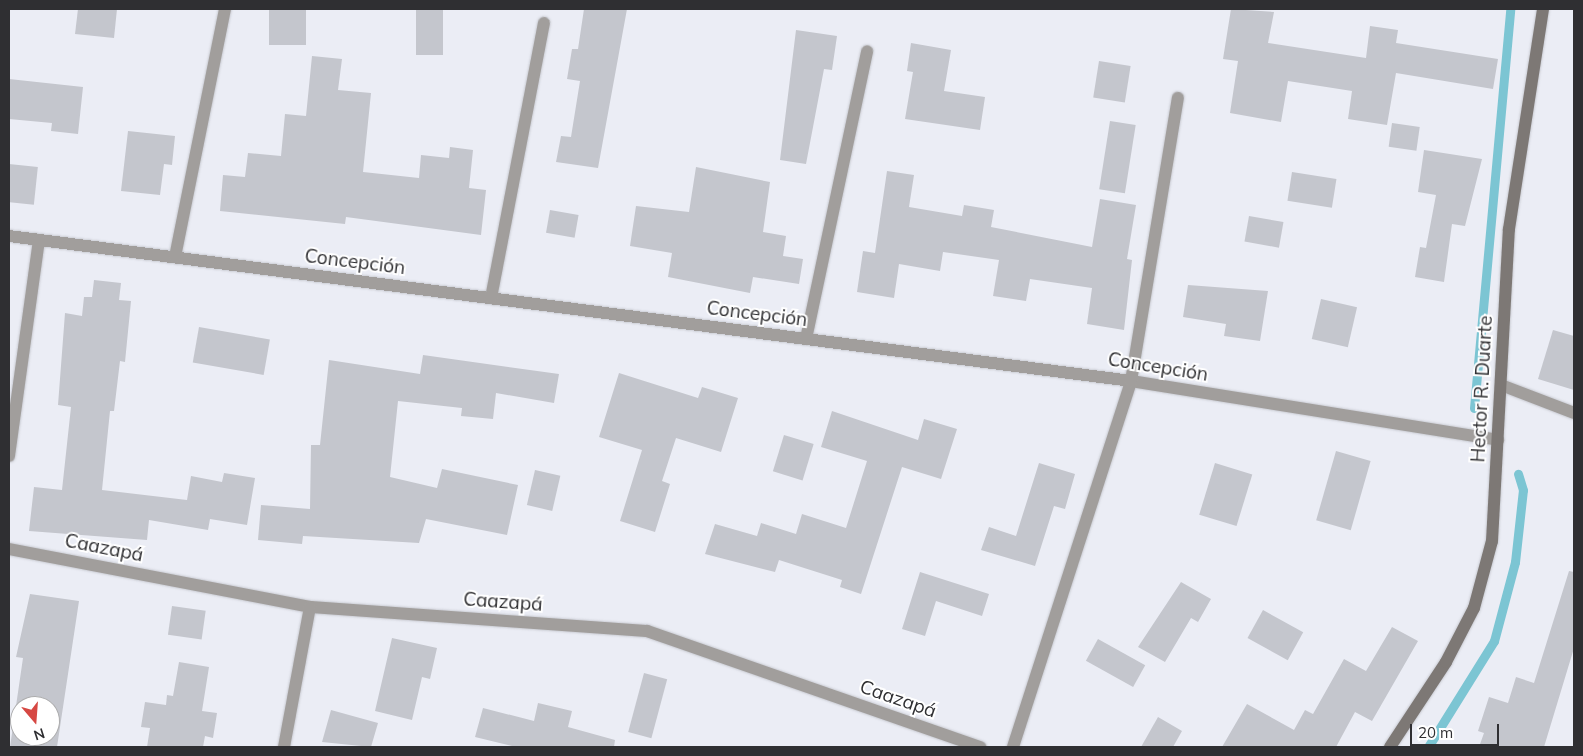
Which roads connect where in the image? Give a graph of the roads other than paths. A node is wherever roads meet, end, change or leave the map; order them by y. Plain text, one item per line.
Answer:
1 (225, 9) edge
2 (1543, 9) edge
3 (544, 22) dead end
4 (866, 51) dead end
5 (1178, 98) dead end
6 (9, 236) edge
7 (39, 240) junction
8 (174, 258) junction
9 (491, 298) junction
10 (806, 339) junction
11 (1131, 381) junction
12 (1501, 385) junction
13 (1574, 413) edge
14 (1498, 440) junction
15 (9, 456) edge
16 (9, 549) edge
17 (310, 607) junction
18 (284, 747) edge
19 (980, 747) edge
20 (1013, 747) edge
21 (1390, 747) edge

1 - 8 street
2 - 12 street, Hector R. Duarte
3 - 9 street
4 - 10 street
5 - 11 street
6 - 7 street, Concepción
7 - 8 street, Concepción
7 - 15 street
8 - 9 street, Concepción
9 - 10 street, Concepción
10 - 11 street, Concepción
11 - 14 street, Concepción
11 - 20 street
12 - 13 street
12 - 14 street, Hector R. Duarte
14 - 21 street, Hector R. Duarte
16 - 17 street, Caazapá
17 - 18 street
17 - 19 street, Caazapá

